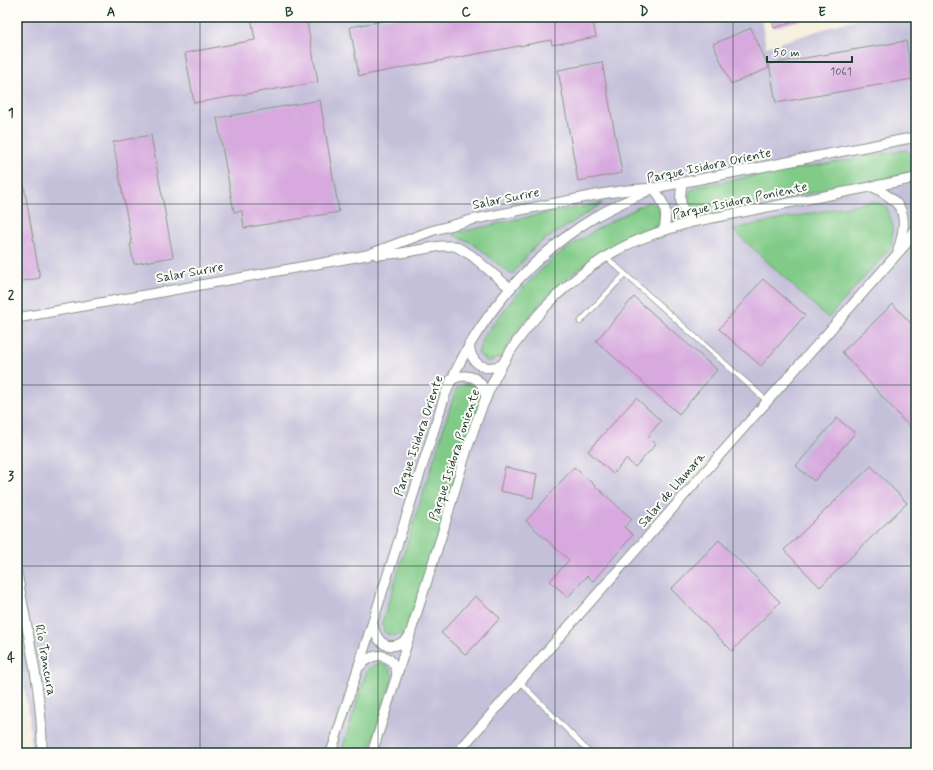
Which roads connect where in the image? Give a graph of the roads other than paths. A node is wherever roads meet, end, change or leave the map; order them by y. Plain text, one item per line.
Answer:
1 (916, 139) edge
2 (916, 178) edge
3 (682, 183) junction
4 (873, 187) junction
5 (654, 188) junction
6 (692, 222) junction
7 (916, 226) edge
8 (664, 230) junction
9 (916, 239) edge
10 (906, 244) junction
11 (897, 253) junction
12 (367, 255) junction
13 (606, 257) junction
14 (625, 274) junction
15 (510, 288) junction
16 (17, 318) edge
17 (580, 322) dead end
18 (469, 344) junction
19 (502, 365) junction
20 (451, 380) junction
21 (486, 399) junction
22 (767, 400) junction
23 (17, 573) edge
24 (18, 588) edge
25 (20, 611) edge
26 (372, 622) junction
27 (411, 636) junction
28 (358, 668) junction
29 (398, 676) junction
30 (520, 682) junction
31 (42, 753) edge
32 (331, 753) edge
33 (372, 753) edge
34 (457, 753) edge
35 (590, 753) edge

1 - 3 street, Parque Isidora Oriente
2 - 4 street, Parque Isidora Poniente
3 - 5 street, Parque Isidora Oriente
3 - 6 street
4 - 6 street, Parque Isidora Poniente
4 - 11 street
5 - 8 street
5 - 12 street, Salar Surire
5 - 15 street, Parque Isidora Oriente
6 - 8 street, Parque Isidora Poniente
7 - 10 street, Salar de Llamara
8 - 13 street, Parque Isidora Poniente
9 - 10 street, Salar de Llamara
10 - 11 street, Salar de Llamara
11 - 22 street, Salar de Llamara
12 - 15 street, Salar Surire
12 - 16 street, Salar Surire
13 - 14 lane
13 - 19 street, Parque Isidora Poniente
14 - 17 lane
14 - 22 lane
15 - 18 street, Parque Isidora Oriente
18 - 19 street
18 - 20 street, Parque Isidora Oriente
19 - 21 street, Parque Isidora Poniente
20 - 21 street
20 - 26 street, Parque Isidora Oriente
21 - 27 street, Parque Isidora Poniente
22 - 30 street, Salar de Llamara
23 - 24 street, Río Trancura
24 - 25 street, Río Trancura
25 - 31 street, Río Trancura
26 - 27 street
26 - 28 street, Parque Isidora Oriente
27 - 29 street, Parque Isidora Poniente
28 - 29 street
28 - 32 street, Parque Isidora Oriente
29 - 33 street, Parque Isidora Poniente
30 - 34 street, Salar de Llamara
30 - 35 lane

